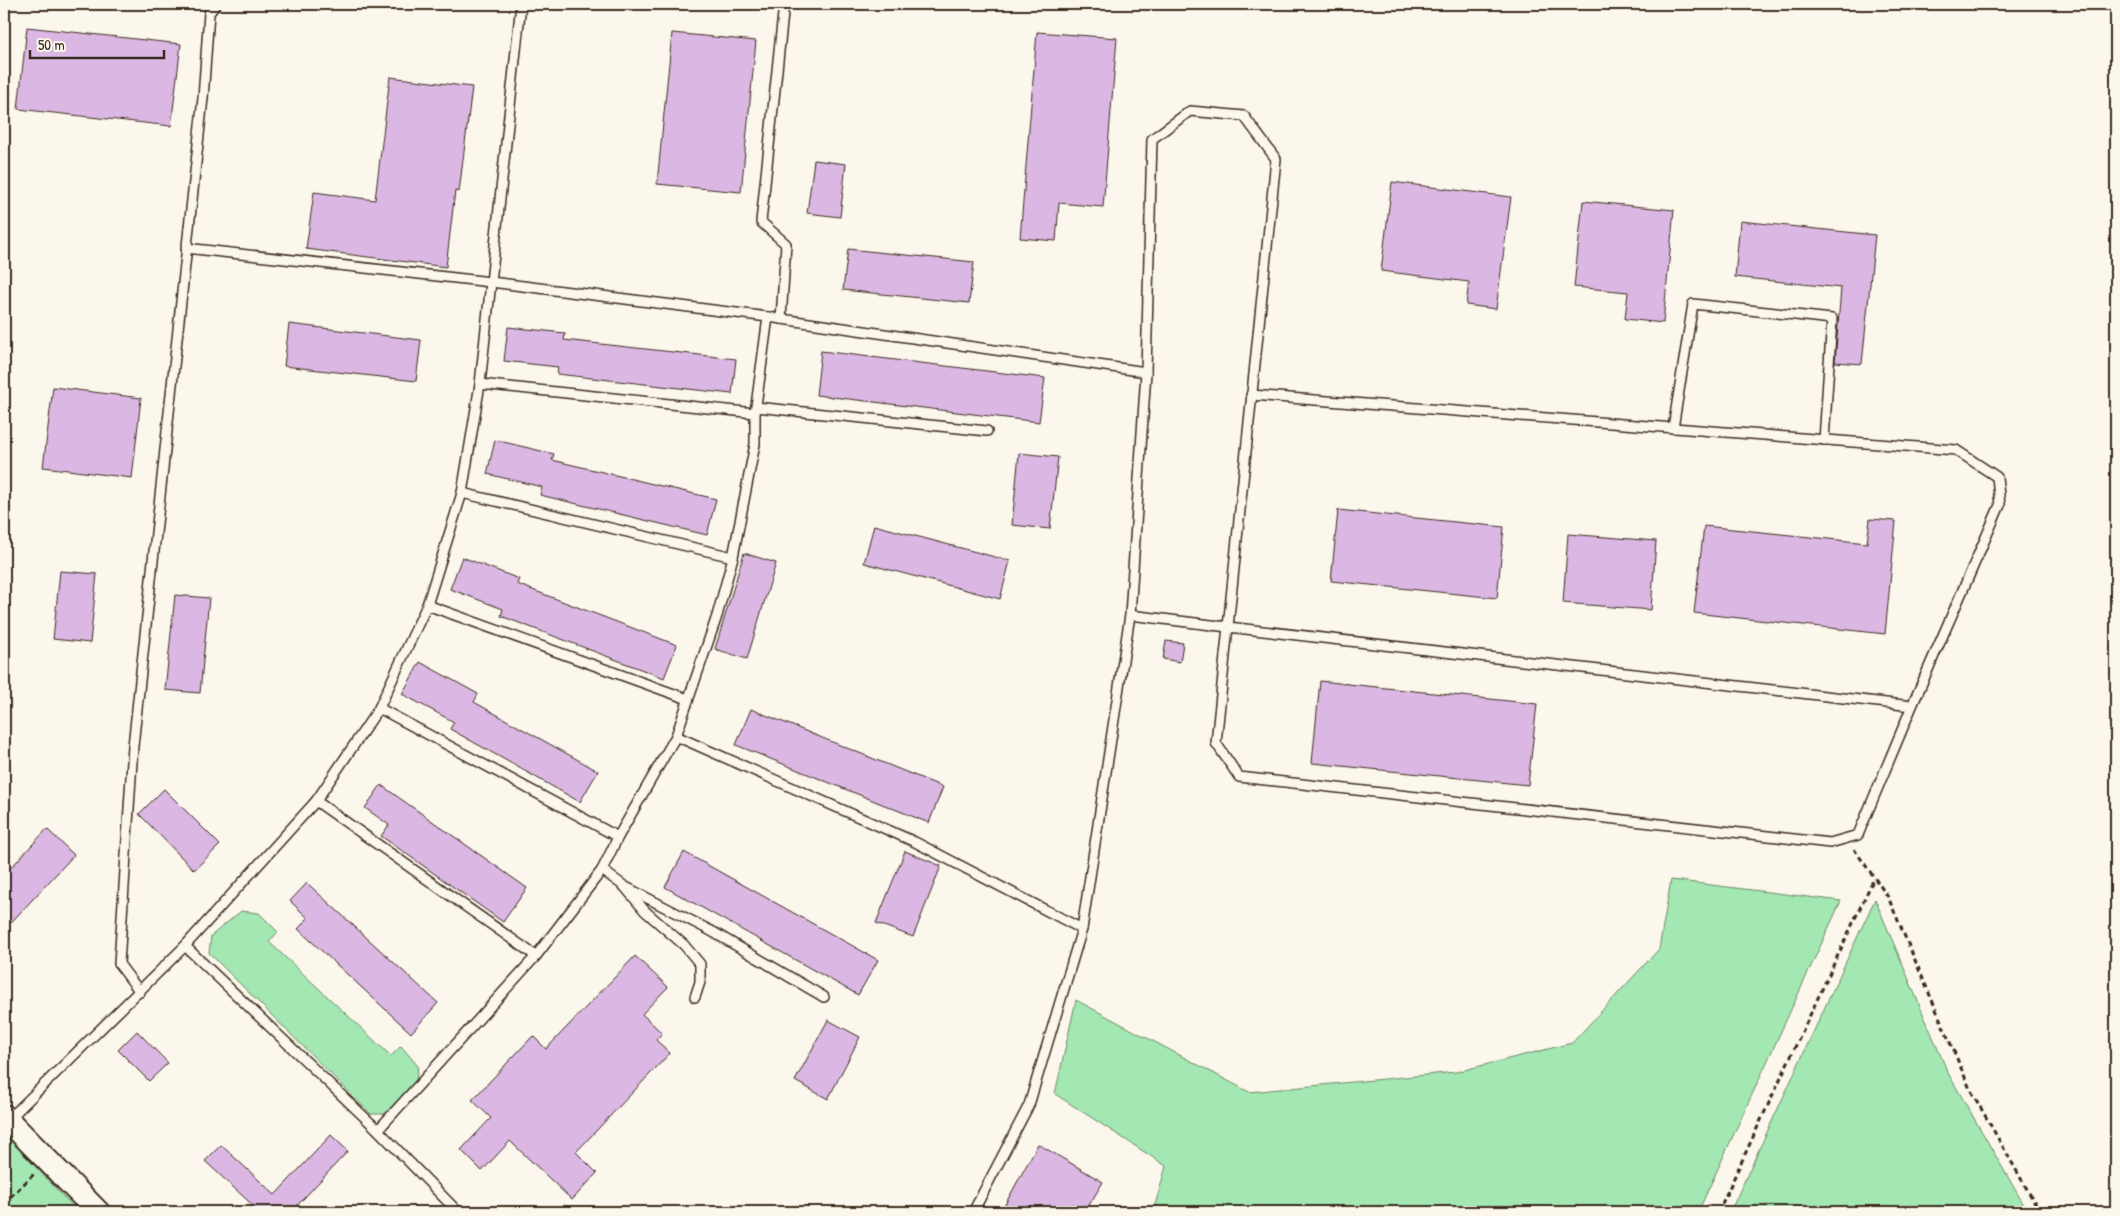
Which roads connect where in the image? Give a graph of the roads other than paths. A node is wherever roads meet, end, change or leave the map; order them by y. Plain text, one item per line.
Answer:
1 (216, 4) edge
2 (521, 4) edge
3 (784, 4) edge
4 (186, 248) junction
5 (492, 282) junction
6 (768, 317) junction
7 (781, 319) junction
8 (1146, 372) junction
9 (480, 384) junction
10 (1251, 395) junction
11 (755, 410) junction
12 (1673, 428) junction
13 (987, 431) dead end
14 (1824, 440) junction
15 (462, 493) junction
16 (734, 556) junction
17 (427, 605) junction
18 (1130, 615) junction
19 (1228, 627) junction
20 (688, 699) junction
21 (1912, 706) junction
22 (379, 708) junction
23 (676, 736) junction
24 (316, 801) junction
25 (618, 837) junction
26 (602, 870) junction
27 (624, 886) junction
28 (1082, 929) junction
29 (185, 946) junction
30 (536, 956) junction
31 (140, 992) junction
32 (695, 997) dead end
33 (824, 997) dead end
34 (6, 1118) edge
35 (378, 1130) junction
36 (98, 1212) edge
37 (458, 1212) edge
38 (973, 1212) edge

1 - 4 lane
2 - 5 lane
3 - 7 lane
4 - 5 lane
4 - 31 lane
5 - 6 lane
5 - 9 lane
6 - 7 lane
6 - 11 lane
7 - 8 lane
8 - 10 lane
8 - 18 lane
9 - 11 lane
9 - 15 lane
10 - 12 lane
10 - 19 lane
11 - 13 lane
11 - 16 lane
12 - 14 lane
12 - 14 lane
14 - 21 lane
15 - 16 lane
15 - 17 lane
16 - 20 lane
17 - 20 lane
17 - 22 lane
18 - 19 lane
18 - 28 lane
19 - 21 lane
19 - 21 lane
20 - 23 lane
22 - 24 lane
22 - 25 lane
23 - 25 lane
23 - 28 lane
24 - 29 lane
24 - 30 lane
25 - 26 lane
26 - 27 lane
26 - 30 lane
27 - 32 lane
27 - 33 lane
28 - 38 lane
29 - 31 lane
29 - 35 lane
30 - 35 lane
31 - 34 lane
34 - 36 street
35 - 37 lane

